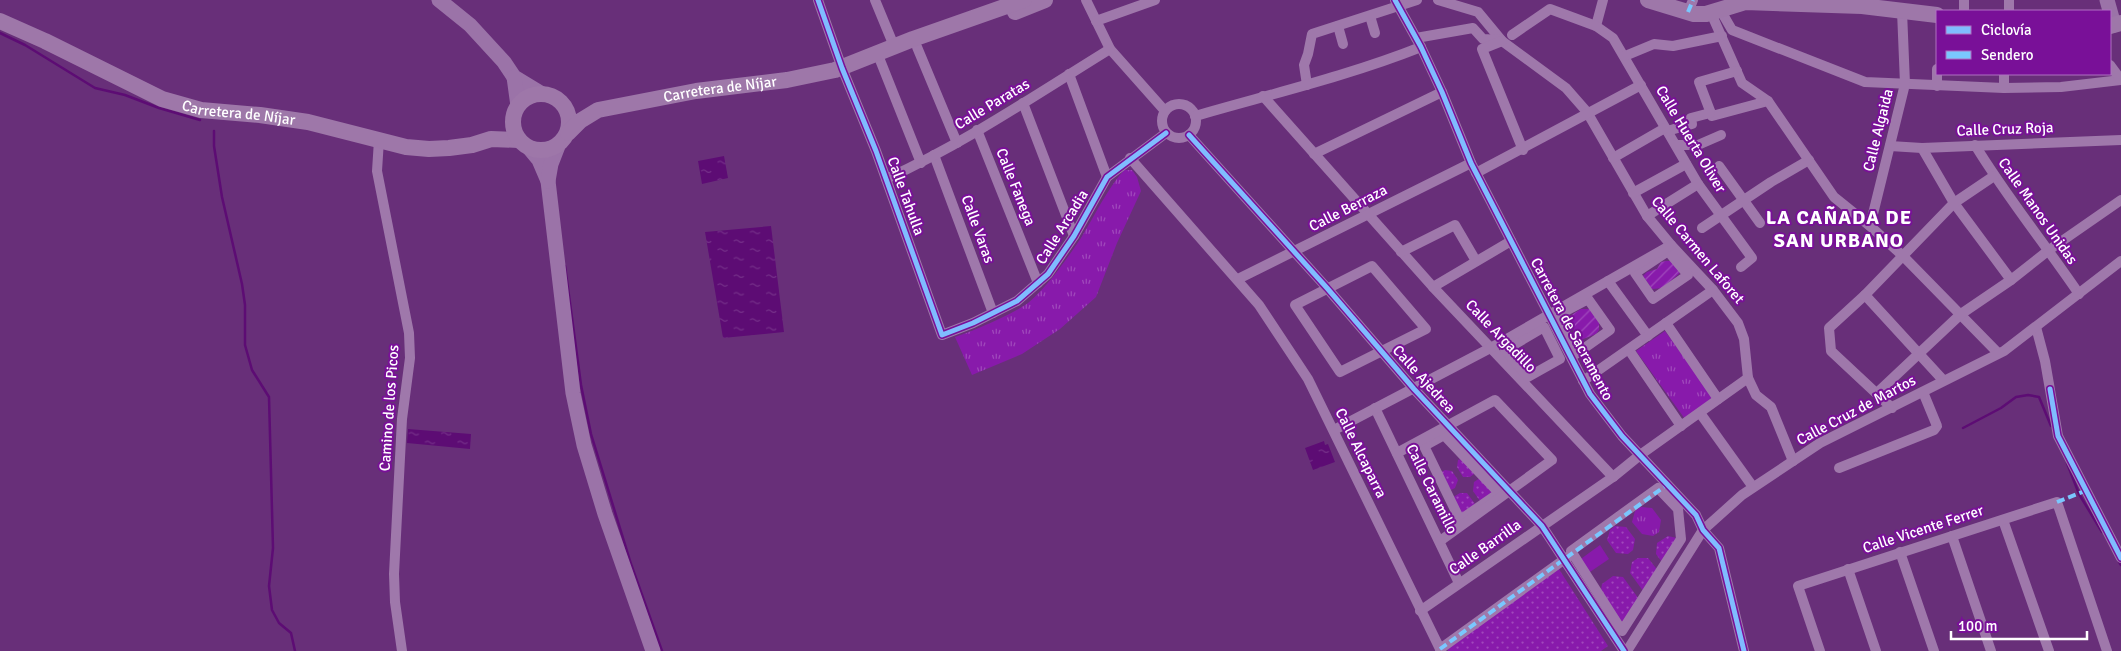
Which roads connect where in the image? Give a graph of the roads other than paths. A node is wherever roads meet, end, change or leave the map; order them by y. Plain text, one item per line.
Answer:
1 (439, 0) edge
2 (818, 0) edge
3 (875, 0) edge
4 (1046, 0) edge
5 (1086, 0) edge
6 (1155, 0) edge
7 (1417, 0) edge
8 (1438, 0) edge
9 (1603, 0) edge
10 (1648, 0) edge
11 (1017, 1) edge
12 (1745, 1) edge
13 (1397, 3) edge
14 (1862, 3) edge
15 (1690, 6) edge
16 (1909, 7) edge
17 (1716, 12) junction
18 (2111, 12) edge
19 (1936, 15) edge
20 (1370, 16) junction
21 (1096, 21) junction
22 (0, 22) edge
23 (2115, 25) edge
24 (1338, 26) junction
25 (1596, 26) junction
26 (1376, 33) dead end
27 (1512, 34) dead end
28 (1722, 36) junction
29 (1502, 40) junction
30 (1419, 43) junction
31 (1343, 44) dead end
32 (894, 46) junction
33 (917, 47) junction
34 (1110, 49) junction
35 (1625, 56) junction
36 (880, 60) junction
37 (2111, 67) edge
38 (842, 68) junction
39 (1737, 71) junction
40 (1069, 74) junction
41 (1937, 75) edge
42 (2004, 75) edge
43 (514, 78) junction
44 (2121, 80) edge
45 (1905, 84) junction
46 (1307, 85) junction
47 (1641, 85) junction
48 (1937, 86) junction
49 (2004, 88) junction
50 (1442, 92) junction
51 (542, 94) junction
52 (1263, 96) junction
53 (1768, 101) junction
54 (1023, 103) junction
55 (564, 105) junction
56 (598, 110) junction
57 (1165, 111) junction
58 (515, 112) junction
59 (1587, 112) junction
60 (1710, 113) junction
61 (1195, 116) junction
62 (977, 130) junction
63 (1666, 130) junction
64 (568, 133) junction
65 (1166, 133) junction
66 (1189, 135) junction
67 (1721, 136) dead end
68 (491, 139) junction
69 (379, 140) junction
70 (2121, 140) edge
71 (957, 143) junction
72 (524, 144) junction
73 (1975, 144) junction
74 (1676, 145) junction
75 (558, 146) junction
76 (1890, 146) junction
77 (1922, 148) junction
78 (1522, 150) junction
79 (1314, 154) junction
80 (934, 155) junction
81 (1130, 158) junction
82 (1612, 158) junction
83 (1809, 160) junction
84 (921, 163) junction
85 (1471, 163) junction
86 (1686, 164) junction
87 (1719, 166) dead end
88 (1476, 174) junction
89 (1994, 176) junction
90 (1107, 177) junction
91 (886, 179) junction
92 (548, 181) junction
93 (1698, 184) junction
94 (1633, 193) junction
95 (1743, 200) junction
96 (2121, 200) edge
97 (1954, 203) junction
98 (1368, 215) junction
99 (1647, 216) junction
100 (1721, 216) junction
101 (1760, 223) dead end
102 (1870, 226) junction
103 (1702, 228) dead end
104 (1074, 236) junction
105 (1511, 241) junction
106 (1671, 245) junction
107 (2049, 250) junction
108 (1294, 252) junction
109 (1401, 252) junction
110 (1903, 256) junction
111 (1476, 261) junction
112 (2121, 261) edge
113 (1741, 267) dead end
114 (1635, 273) joint
115 (1238, 279) junction
116 (2011, 280) junction
117 (1608, 281) junction
118 (1038, 283) junction
119 (1433, 287) junction
120 (1327, 288) junction
121 (1713, 290) junction
122 (2078, 294) junction
123 (1865, 295) junction
124 (993, 313) junction
125 (1961, 314) junction
126 (1552, 315) junction
127 (1666, 323) junction
128 (2036, 327) junction
129 (942, 335) joint
130 (1648, 336) junction
131 (1491, 348) junction
132 (1629, 350) junction
133 (1382, 352) junction
134 (1998, 352) junction
135 (1919, 353) junction
136 (1528, 377) joint
137 (1748, 378) junction
138 (1943, 380) junction
139 (1583, 381) junction
140 (1414, 389) junction
141 (1923, 392) junction
142 (1876, 393) junction
143 (1718, 399) junction
144 (1376, 408) junction
145 (1892, 408) junction
146 (1700, 412) junction
147 (1449, 426) junction
148 (1682, 426) junction
149 (1334, 430) junction
150 (1424, 446) joint
151 (1397, 453) junction
152 (1640, 455) junction
153 (1793, 461) junction
154 (1839, 468) dead end
155 (1613, 477) junction
156 (1664, 487) junction
157 (1753, 487) junction
158 (1510, 492) junction
159 (2003, 520) junction
160 (1542, 526) junction
161 (1703, 530) junction
162 (1952, 536) junction
163 (1440, 541) junction
164 (1900, 552) junction
165 (1568, 556) junction
166 (2121, 558) edge
167 (1848, 569) junction
168 (1459, 584) junction
169 (1420, 611) junction
170 (1440, 650) edge
171 (402, 651) edge
172 (653, 651) edge
173 (1626, 651) edge
174 (1744, 651) edge
175 (1820, 651) edge
176 (1876, 651) edge
177 (1934, 651) edge
178 (1991, 651) edge
179 (2048, 651) edge
180 (2107, 651) edge

1 - 43 main road
2 - 38 street, Calle Tahulla
3 - 32 street
4 - 33 main road, Carretera de Níjar
5 - 21 street
6 - 21 street
7 - 13 street
8 - 29 street
9 - 25 street
10 - 15 main road
11 - 32 main road, Carretera de Níjar
12 - 14 main road
12 - 17 main road
13 - 20 street
13 - 30 street, Carretera de Sacramento
14 - 16 main road
15 - 17 main road
16 - 19 main road
16 - 45 street, Calle Algaida
17 - 28 street
17 - 45 street
18 - 23 main road
20 - 24 street
20 - 26 street
21 - 34 street
22 - 69 main road, Carretera de Níjar
24 - 31 street
24 - 46 street
25 - 27 street, Calle Huerta Oliver
25 - 35 street, Calle Huerta Oliver
28 - 35 street
28 - 39 street
29 - 30 street
29 - 59 street, Calle Carmen Laforet
29 - 78 street
30 - 46 street
30 - 50 street, Carretera de Sacramento
32 - 38 main road, Carretera de Níjar
33 - 36 main road, Carretera de Níjar
33 - 71 street
34 - 40 street, Calle Paratas
34 - 57 street
35 - 47 street, Calle Huerta Oliver
36 - 38 main road, Carretera de Níjar
36 - 84 street
37 - 44 street
38 - 56 main road, Carretera de Níjar
38 - 91 street, Calle Tahulla
39 - 53 street
39 - 60 street
40 - 54 street, Calle Paratas
40 - 90 street
41 - 48 street
42 - 49 street
43 - 51 main road
43 - 58 main road
44 - 49 street
45 - 48 street
45 - 76 street, Calle Algaida
46 - 52 street
47 - 59 street
47 - 63 street, Calle Huerta Oliver
48 - 49 street
50 - 79 street
50 - 85 street, Carretera de Sacramento
51 - 55 main road
51 - 58 main road
52 - 61 street
52 - 79 street, Calle Argadillo
53 - 60 street
53 - 83 street
54 - 62 street, Calle Paratas
54 - 104 street
55 - 56 main road, Carretera de Níjar
55 - 64 main road
56 - 64 main road, Carretera de Níjar
57 - 61 street
57 - 65 street
58 - 68 main road, Carretera de Níjar
58 - 72 main road
59 - 78 street
59 - 82 street, Calle Carmen Laforet
60 - 63 street
61 - 66 street
62 - 71 street, Calle Paratas
62 - 118 street, Calle Fanega
63 - 74 street, Calle Huerta Oliver
63 - 82 street
64 - 75 main road
65 - 66 street
65 - 81 street, Calle Arcadia
66 - 108 street, Calle Ajedrea
67 - 74 street
68 - 69 main road, Carretera de Níjar
68 - 72 main road, Carretera de Níjar
69 - 171 street, Camino de los Picos
70 - 73 street, Calle Cruz Roja
71 - 80 street, Calle Paratas
72 - 75 main road
72 - 92 main road
73 - 77 street, Calle Cruz Roja
73 - 89 street, Calle Manos Unidas
74 - 86 street, Calle Huerta Oliver
75 - 92 main road
76 - 77 street, Calle Cruz Roja
76 - 102 street, Calle Algaida
77 - 97 street
78 - 88 street
79 - 98 street, Calle Argadillo
80 - 84 street, Calle Paratas
80 - 124 street, Calle Varas
81 - 90 street, Calle Arcadia
81 - 115 street, Calle Alcaparra
82 - 94 street, Calle Carmen Laforet
83 - 95 street
83 - 102 street
84 - 91 street, Calle Paratas
85 - 88 street, Carretera de Sacramento
85 - 98 street, Calle Berraza
86 - 93 street, Calle Huerta Oliver
86 - 94 street
87 - 95 street
88 - 105 street, Carretera de Sacramento
89 - 97 street
89 - 107 street, Calle Manos Unidas
90 - 104 street, Calle Arcadia
91 - 129 street, Calle Tahulla
92 - 172 main road
93 - 99 street
93 - 100 street, Calle Huerta Oliver
94 - 99 street, Calle Carmen Laforet
95 - 100 street
95 - 101 street
96 - 107 street
97 - 110 street
97 - 116 street
98 - 108 street, Calle Berraza
98 - 109 street, Calle Argadillo
99 - 106 street, Calle Carmen Laforet
100 - 103 street
100 - 113 street, Calle Huerta Oliver
102 - 110 street
104 - 118 street, Calle Arcadia
105 - 111 street
105 - 126 street, Carretera de Sacramento
106 - 117 street
106 - 121 street, Calle Carmen Laforet
107 - 116 street
107 - 122 street, Calle Manos Unidas
108 - 115 street, Calle Berraza
108 - 120 street, Calle Ajedrea
109 - 111 street
109 - 119 street, Calle Argadillo
110 - 123 street
110 - 125 street
111 - 119 street
112 - 122 street, Calle Cruz de Martos
114 - 114 street
115 - 149 street, Calle Alcaparra
116 - 125 street
117 - 126 street
117 - 130 street
118 - 124 street, Calle Arcadia
119 - 131 street, Calle Argadillo
120 - 133 street, Calle Ajedrea
120 - 133 street
120 - 133 street
121 - 127 street
121 - 137 street, Calle Carmen Laforet
122 - 128 street, Calle Cruz de Martos
123 - 135 street
123 - 142 street
124 - 129 street, Calle Arcadia
125 - 134 street
125 - 135 street
126 - 126 street
126 - 131 street
126 - 139 street, Carretera de Sacramento
127 - 130 street
127 - 143 street
128 - 134 street, Calle Cruz de Martos
128 - 166 street
130 - 132 street
131 - 140 street
131 - 155 street, Calle Argadillo
132 - 139 street
132 - 148 street
133 - 140 street, Calle Ajedrea
134 - 138 street, Calle Cruz de Martos
135 - 138 street
135 - 142 street
136 - 136 street
137 - 143 street, Calle Barrilla
137 - 153 street, Calle Carmen Laforet
138 - 141 street, Calle Cruz de Martos
139 - 152 street, Carretera de Sacramento
140 - 144 street
140 - 147 street, Calle Ajedrea
141 - 145 street, Calle Cruz de Martos
141 - 154 street
142 - 145 street
143 - 146 street, Calle Barrilla
144 - 149 street
144 - 151 street, Calle Caramillo
145 - 153 street, Calle Cruz de Martos
146 - 148 street, Calle Barrilla
146 - 157 street
147 - 151 street
147 - 158 street, Calle Ajedrea
147 - 158 street
148 - 152 street, Calle Barrilla
149 - 169 street, Calle Alcaparra
150 - 150 street
151 - 163 street, Calle Caramillo
152 - 155 street, Calle Barrilla
152 - 156 street, Carretera de Sacramento
153 - 157 street, Calle Cruz de Martos
155 - 160 street, Calle Barrilla
156 - 161 street, Carretera de Sacramento
156 - 165 street
156 - 165 street
157 - 161 street, Calle Cruz de Martos
158 - 160 street, Calle Ajedrea
158 - 163 street
159 - 162 street, Calle Vicente Ferrer
159 - 179 street
159 - 180 street, Calle Vicente Ferrer
160 - 165 street, Calle Ajedrea
160 - 168 street, Calle Barrilla
161 - 173 street, Calle Cruz de Martos
161 - 174 street, Carretera de Sacramento
162 - 164 street, Calle Vicente Ferrer
162 - 178 street
163 - 168 street, Calle Caramillo
164 - 167 street, Calle Vicente Ferrer
164 - 177 street
165 - 170 street
165 - 173 street, Calle Ajedrea
167 - 175 street, Calle Vicente Ferrer
167 - 176 street
168 - 169 street, Calle Barrilla
169 - 170 street, Calle Alcaparra

